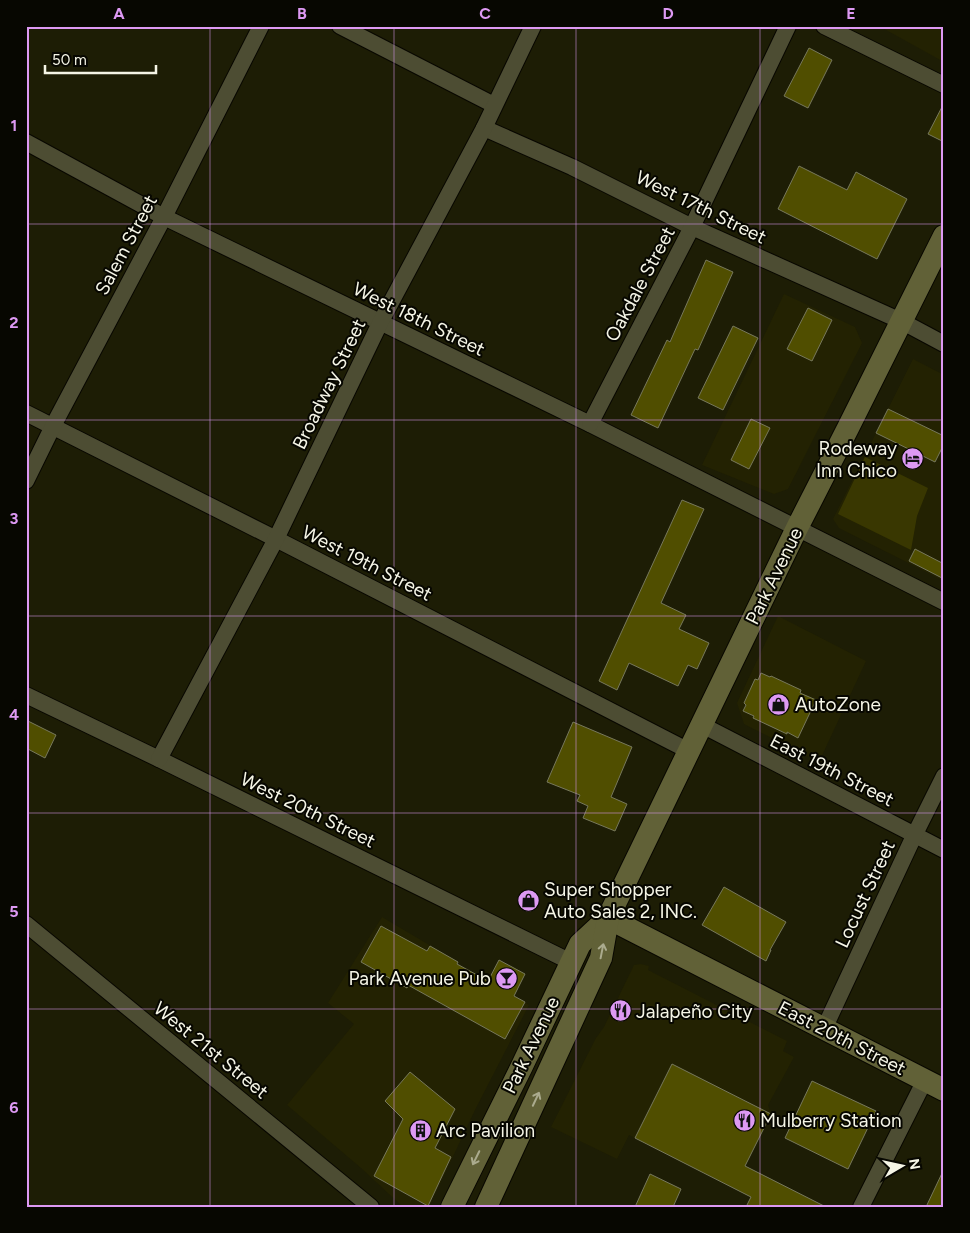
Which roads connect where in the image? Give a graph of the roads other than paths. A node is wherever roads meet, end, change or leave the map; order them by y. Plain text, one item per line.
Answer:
1 (261, 26) edge
2 (340, 26) edge
3 (533, 26) edge
4 (788, 26) edge
5 (824, 26) edge
6 (944, 85) edge
7 (494, 105) junction
8 (484, 128) junction
9 (26, 142) edge
10 (164, 217) junction
11 (692, 227) junction
12 (944, 236) edge
13 (901, 321) junction
14 (380, 323) junction
15 (944, 344) edge
16 (26, 413) edge
17 (590, 424) junction
18 (53, 426) junction
19 (26, 481) edge
20 (797, 528) junction
21 (276, 539) junction
22 (944, 602) edge
23 (26, 695) edge
24 (702, 726) junction
25 (689, 751) junction
26 (159, 759) junction
27 (944, 776) edge
28 (914, 836) junction
29 (944, 850) edge
30 (608, 918) junction
31 (26, 924) edge
32 (571, 962) junction
33 (824, 1029) junction
34 (934, 1085) edge
35 (370, 1207) edge
36 (452, 1207) edge
37 (486, 1207) edge
38 (861, 1207) edge

1 - 10 street, Salem Street
2 - 7 street
3 - 7 street, Broadway Street
4 - 11 street, Oakdale Street
5 - 6 street
7 - 8 street, Broadway Street
8 - 11 street, West 17th Street
8 - 14 street, Broadway Street
9 - 10 street, West 18th Street
10 - 14 street, West 18th Street
10 - 18 street, Salem Street
11 - 13 street, West 17th Street
11 - 17 street, Oakdale Street
12 - 13 main road, Park Avenue
13 - 15 street, West 17th Street
13 - 20 main road, Park Avenue
14 - 17 street, West 18th Street
14 - 21 street, Broadway Street
16 - 18 street, West 19th Street
17 - 20 street, West 18th Street
18 - 19 street, Salem Street
18 - 21 street, West 19th Street
20 - 22 street, West 18th Street
20 - 24 main road, Park Avenue
21 - 25 street, West 19th Street
21 - 26 street, Broadway Street
23 - 26 street, West 20th Street
24 - 25 main road, Park Avenue
24 - 28 street, East 19th Street
25 - 30 main road, Park Avenue
26 - 32 street, West 20th Street
27 - 28 street, Locust Street
28 - 29 street, East 19th Street
28 - 33 street, Locust Street
30 - 32 main road, Park Avenue
30 - 33 main road, East 20th Street
37 -> 30 main road, Park Avenue
31 - 35 street, West 21st Street
32 -> 36 main road, Park Avenue
33 - 34 main road, East 20th Street
34 - 38 street

